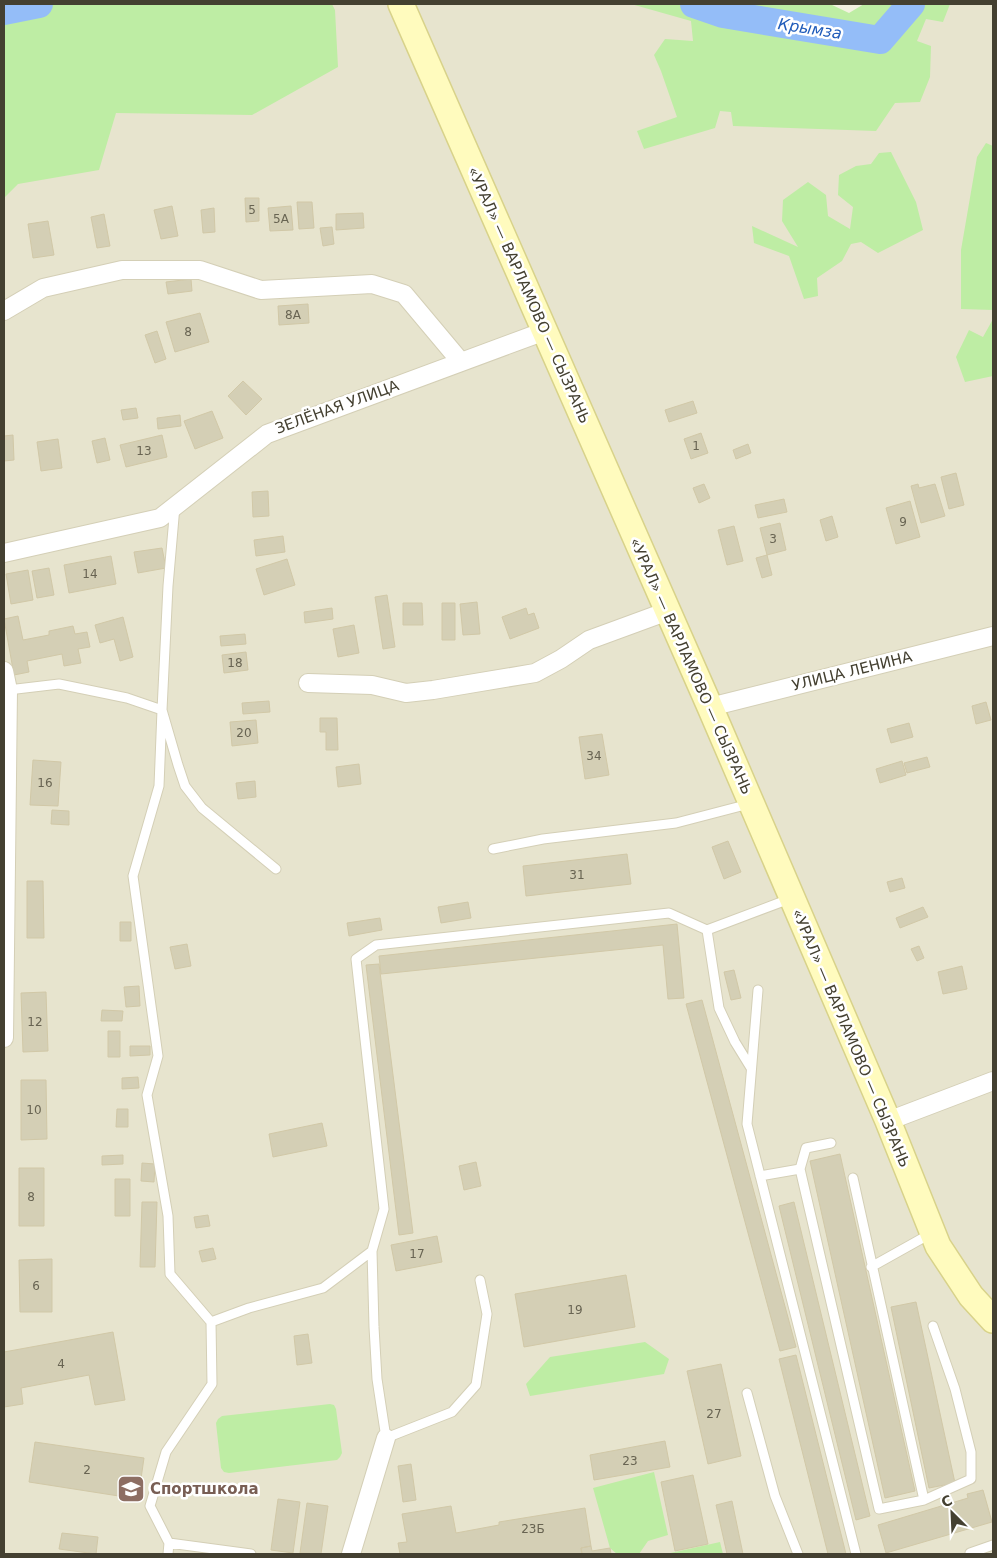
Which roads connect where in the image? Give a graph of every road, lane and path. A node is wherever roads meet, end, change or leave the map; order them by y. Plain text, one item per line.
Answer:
1 (401, 4) edge
2 (4, 312) edge
3 (545, 331) junction
4 (461, 362) junction
5 (175, 506) junction
6 (4, 553) edge
7 (668, 611) junction
8 (993, 636) edge
9 (4, 671) edge
10 (308, 683) dead end
11 (8, 690) junction
12 (710, 708) junction
13 (162, 710) junction
14 (751, 804) junction
15 (493, 849) dead end
16 (276, 869) dead end
17 (792, 898) junction
18 (707, 930) junction
19 (758, 990) dead end
20 (4, 1038) edge
21 (751, 1068) junction
22 (993, 1081) edge
23 (888, 1121) junction
24 (831, 1143) dead end
25 (800, 1169) junction
26 (760, 1176) junction
27 (852, 1178) dead end
28 (932, 1233) junction
29 (372, 1251) junction
30 (871, 1267) junction
31 (480, 1280) dead end
32 (993, 1320) edge
33 (211, 1322) junction
34 (934, 1326) dead end
35 (747, 1393) dead end
36 (386, 1438) junction
37 (924, 1500) junction
38 (169, 1543) junction
39 (993, 1544) edge
40 (168, 1554) edge
41 (251, 1554) edge
42 (351, 1554) edge
43 (798, 1554) edge
44 (856, 1554) edge
45 (970, 1554) edge

1 - 3 main road, «УРАЛ» — ВАРЛАМОВО — СЫЗРАНЬ
2 - 4 street
3 - 4 street, ЗЕЛЁНАЯ УЛИЦА
3 - 7 main road, «УРАЛ» — ВАРЛАМОВО — СЫЗРАНЬ
4 - 5 street, ЗЕЛЁНАЯ УЛИЦА
5 - 6 street, ЗЕЛЁНАЯ УЛИЦА
5 - 13 lane
7 - 10 street
7 - 12 main road, «УРАЛ» — ВАРЛАМОВО — СЫЗРАНЬ
8 - 12 street, УЛИЦА ЛЕНИНА
9 - 11 street
11 - 13 lane
11 - 20 street
12 - 14 main road, «УРАЛ» — ВАРЛАМОВО — СЫЗРАНЬ
13 - 16 lane
13 - 33 lane
14 - 15 lane
14 - 17 main road, «УРАЛ» — ВАРЛАМОВО — СЫЗРАНЬ
17 - 18 lane
17 - 23 main road, «УРАЛ» — ВАРЛАМОВО — СЫЗРАНЬ
18 - 21 lane
18 - 29 lane
19 - 21 lane
21 - 26 lane
22 - 23 street
23 - 28 main road, «УРАЛ» — ВАРЛАМОВО — СЫЗРАНЬ
24 - 25 lane
25 - 26 lane
25 - 37 lane
26 - 44 lane
27 - 30 lane
28 - 30 lane
28 - 32 main road, «УРАЛ» — ВАРЛАМОВО — СЫЗРАНЬ
29 - 33 lane
29 - 36 lane
30 - 37 lane
31 - 36 lane
33 - 38 lane
34 - 37 lane
35 - 43 lane
36 - 42 street
38 - 40 lane
38 - 41 lane
39 - 45 lane

